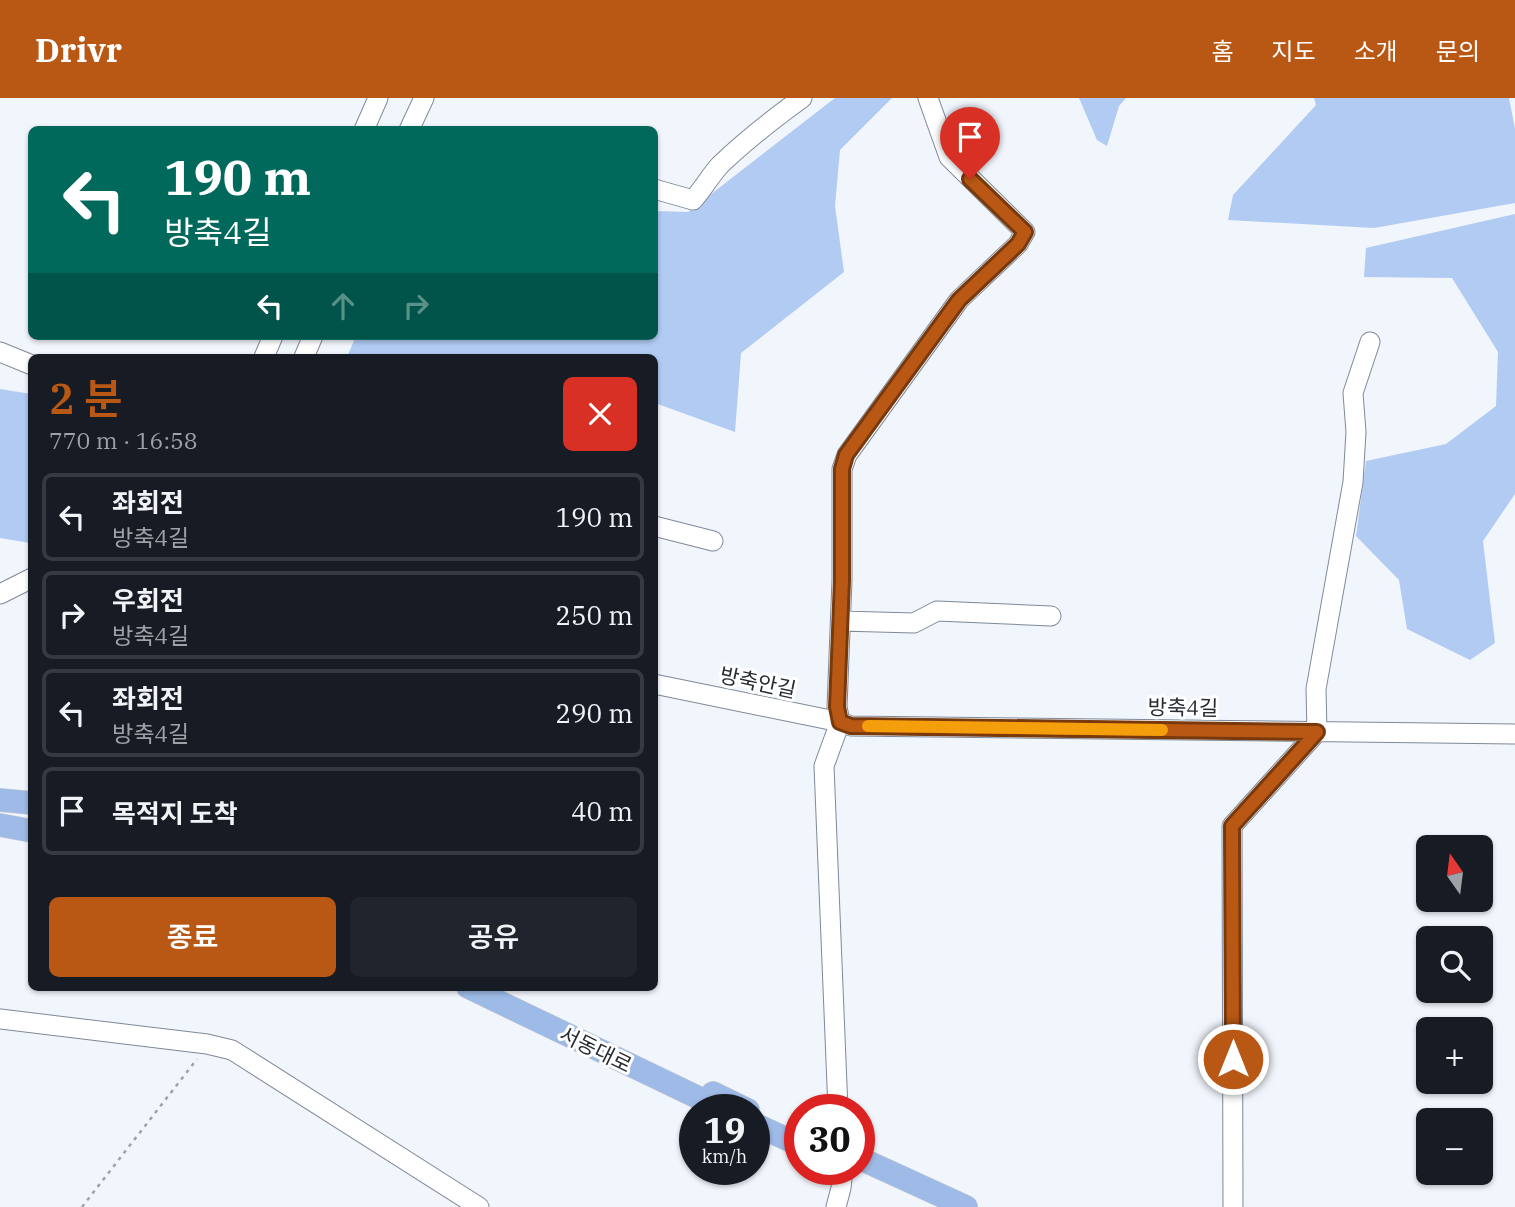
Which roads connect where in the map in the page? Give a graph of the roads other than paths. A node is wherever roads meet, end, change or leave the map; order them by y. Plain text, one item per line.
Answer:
1 (378, 98) edge
2 (424, 98) edge
3 (802, 98) edge
4 (928, 98) edge
5 (367, 126) edge
6 (411, 126) edge
7 (658, 190) edge
8 (1370, 342) dead end
9 (0, 352) edge
10 (28, 363) edge
11 (658, 527) edge
12 (713, 541) dead end
13 (28, 580) edge
14 (0, 594) edge
15 (1051, 616) dead end
16 (841, 621) junction
17 (658, 685) edge
18 (845, 724) junction
19 (1317, 732) junction
20 (1515, 734) edge
21 (0, 800) edge
22 (28, 803) edge
23 (0, 811) edge
24 (28, 815) edge
25 (0, 825) edge
26 (28, 830) edge
27 (476, 991) edge
28 (502, 991) edge
29 (0, 1019) edge
30 (691, 1094) edge
31 (715, 1094) edge
32 (837, 1094) edge
33 (875, 1165) edge
34 (875, 1182) edge
35 (841, 1185) edge
36 (479, 1207) edge
37 (836, 1207) edge
38 (928, 1207) edge
39 (966, 1207) edge
40 (1233, 1207) edge

1 - 5 street
2 - 6 street
3 - 7 street
4 - 16 street
8 - 19 street
9 - 10 street
11 - 12 street
13 - 14 street
15 - 16 street
16 - 18 street
17 - 18 street, 방축안길
18 - 19 street, 방축4길
18 - 32 street
19 - 20 street, 방축4길
19 - 40 street
21 - 22 main road
23 - 24 main road
25 - 26 main road
27 - 30 main road, 서동대로
28 - 31 main road, 서동대로
29 - 36 street
33 - 39 main road
34 - 38 main road
35 - 37 street

